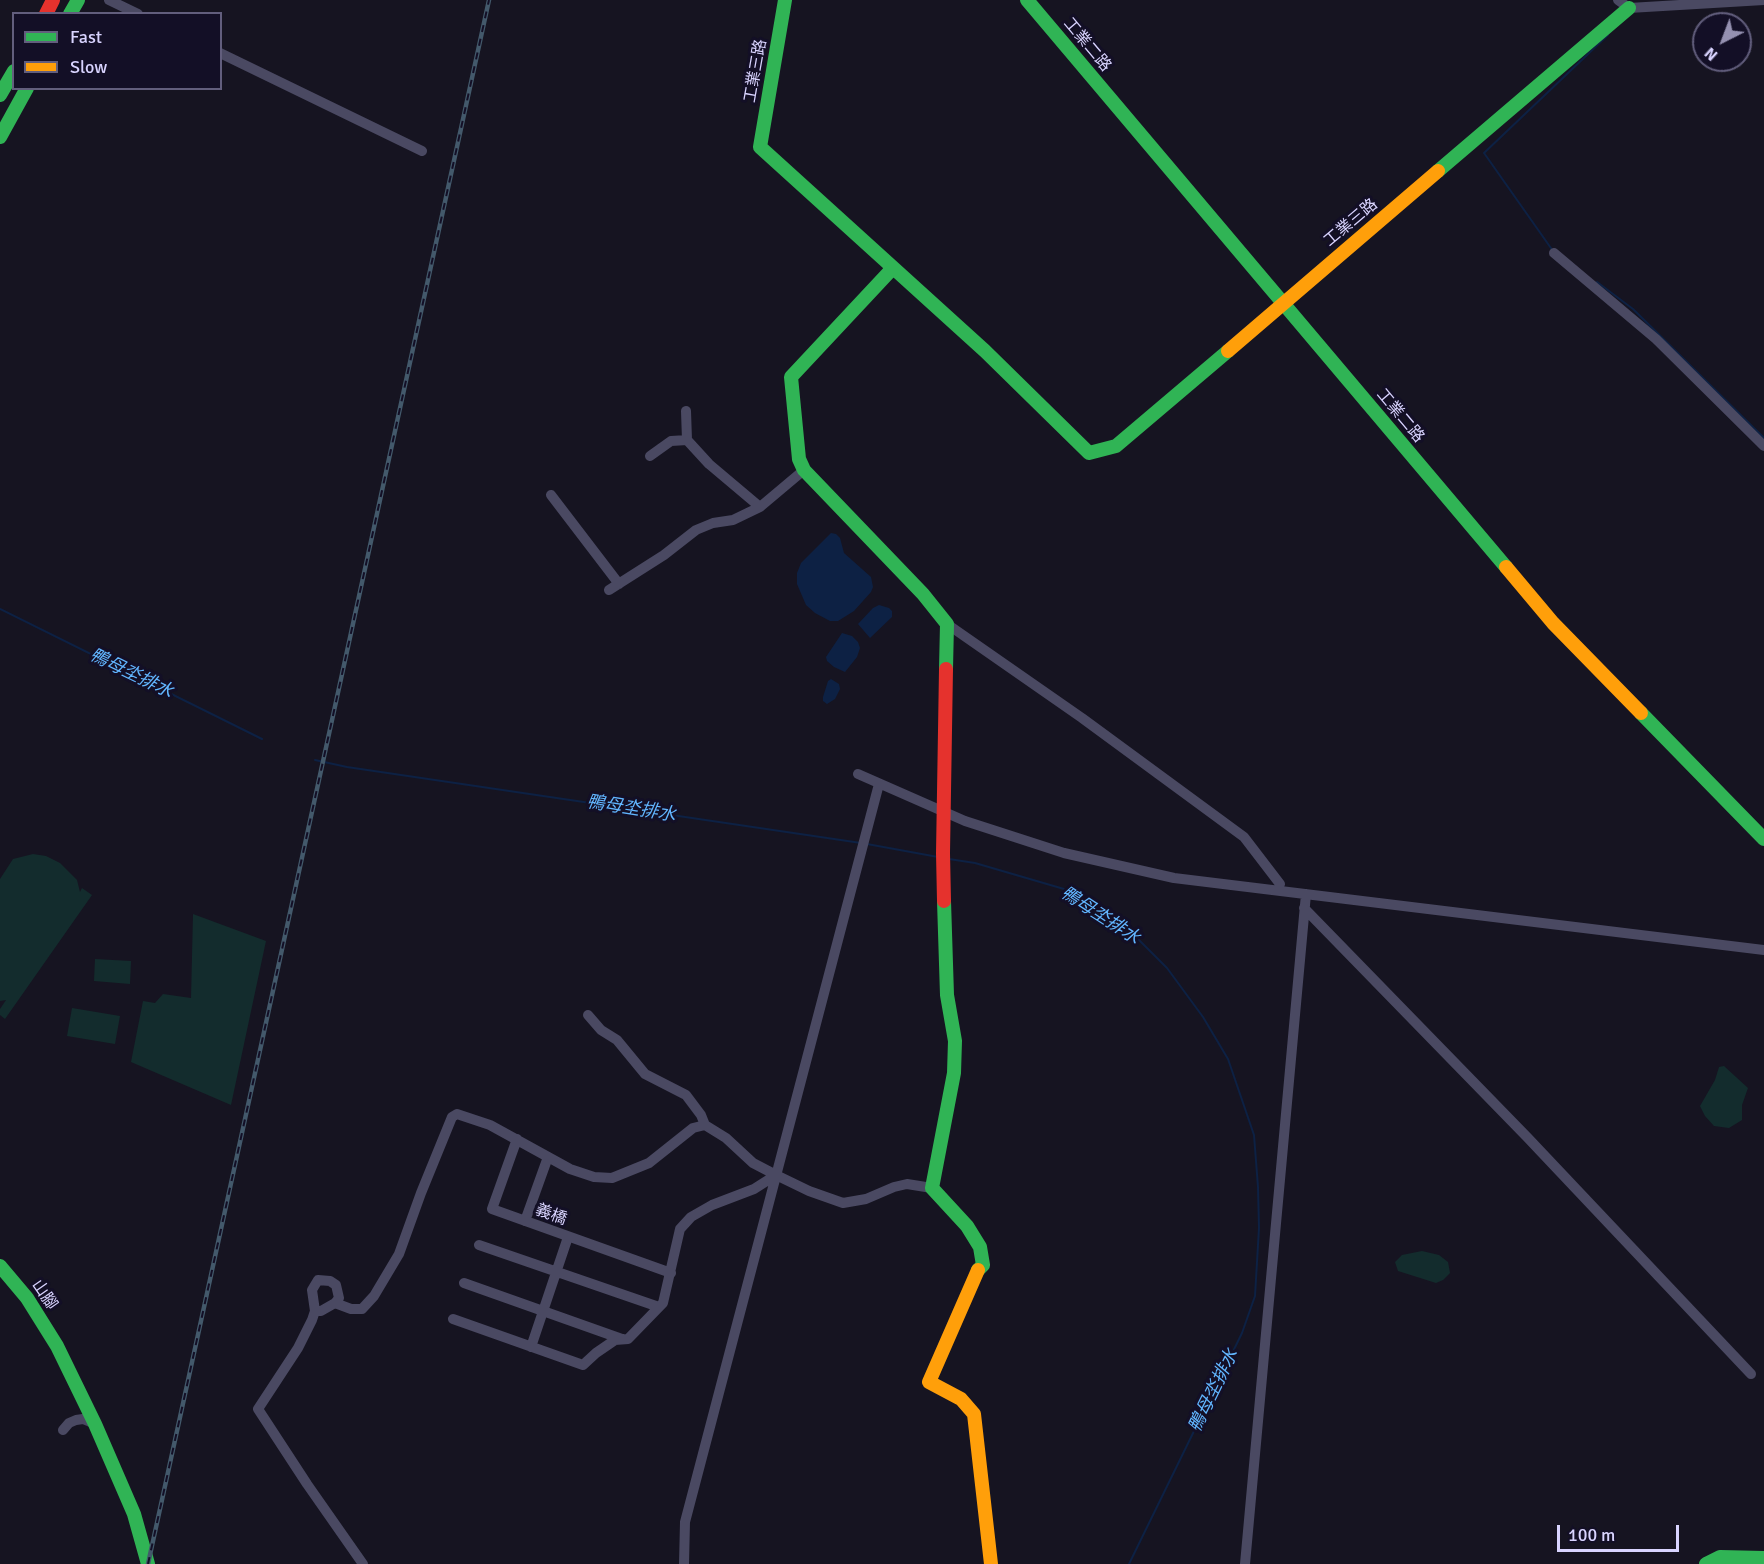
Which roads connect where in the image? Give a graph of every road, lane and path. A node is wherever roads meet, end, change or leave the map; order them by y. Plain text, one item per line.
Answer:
1 (109, 0) edge
2 (785, 0) edge
3 (1764, 0) edge
4 (1029, 1) edge
5 (123, 3) edge
6 (1624, 4) edge
7 (135, 12) edge
8 (222, 55) edge
9 (12, 74) edge
10 (26, 90) edge
11 (0, 95) edge
12 (0, 137) edge
13 (422, 151) dead end
14 (1554, 253) dead end
15 (892, 268) junction
16 (1283, 302) junction
17 (686, 411) dead end
18 (687, 440) junction
19 (1764, 446) edge
20 (650, 456) dead end
21 (804, 470) junction
22 (551, 495) dead end
23 (760, 507) junction
24 (619, 584) junction
25 (609, 590) dead end
26 (946, 624) junction
27 (858, 774) dead end
28 (879, 784) junction
29 (944, 812) junction
30 (1764, 840) edge
31 (1280, 884) dead end
32 (1306, 894) junction
33 (1304, 908) junction
34 (1764, 950) edge
35 (588, 1015) dead end
36 (705, 1125) junction
37 (517, 1139) junction
38 (548, 1157) junction
39 (776, 1175) junction
40 (932, 1188) junction
41 (525, 1221) junction
42 (568, 1237) junction
43 (479, 1245) dead end
44 (0, 1266) edge
45 (556, 1273) junction
46 (671, 1273) junction
47 (464, 1283) dead end
48 (334, 1303) junction
49 (659, 1307) junction
50 (543, 1310) junction
51 (315, 1311) junction
52 (453, 1319) dead end
53 (623, 1339) junction
54 (531, 1347) junction
55 (1751, 1374) dead end
56 (98, 1429) junction
57 (63, 1430) dead end
58 (1764, 1558) edge
59 (148, 1564) edge
60 (363, 1564) edge
61 (684, 1564) edge
62 (991, 1564) edge
63 (1245, 1564) edge
64 (1706, 1564) edge

1 - 5 street
2 - 15 street, 工業三路
3 - 6 street
4 - 16 street, 工業二路
5 - 7 street
6 - 16 street, 工業三路
8 - 13 street
9 - 11 street
10 - 12 street
14 - 19 street
15 - 16 street, 工業三路
15 - 21 street
16 - 30 street, 工業二路
17 - 18 street
18 - 20 street
18 - 23 street
21 - 23 street
21 - 26 street
22 - 24 street
23 - 24 street
24 - 25 street
26 - 29 street
26 - 31 street
27 - 28 street
28 - 29 street
28 - 39 street
29 - 32 street
29 - 40 street
32 - 33 street
32 - 34 street
33 - 55 street
33 - 63 street
35 - 36 street
36 - 38 street
36 - 39 street
37 - 38 street
37 - 41 street, 義橋
37 - 48 street
38 - 41 street
39 - 40 street
39 - 46 street
39 - 61 street
40 - 62 street
41 - 42 street, 義橋
42 - 45 street
42 - 46 street, 義橋
43 - 45 street
44 - 56 street, 山腳
45 - 49 street
45 - 50 street
46 - 49 street
47 - 50 street
48 - 51 street
48 - 51 street
49 - 53 street
50 - 53 street
50 - 54 street
51 - 60 street
52 - 54 street
53 - 54 street
56 - 57 street
56 - 59 street, 山腳
58 - 64 street

